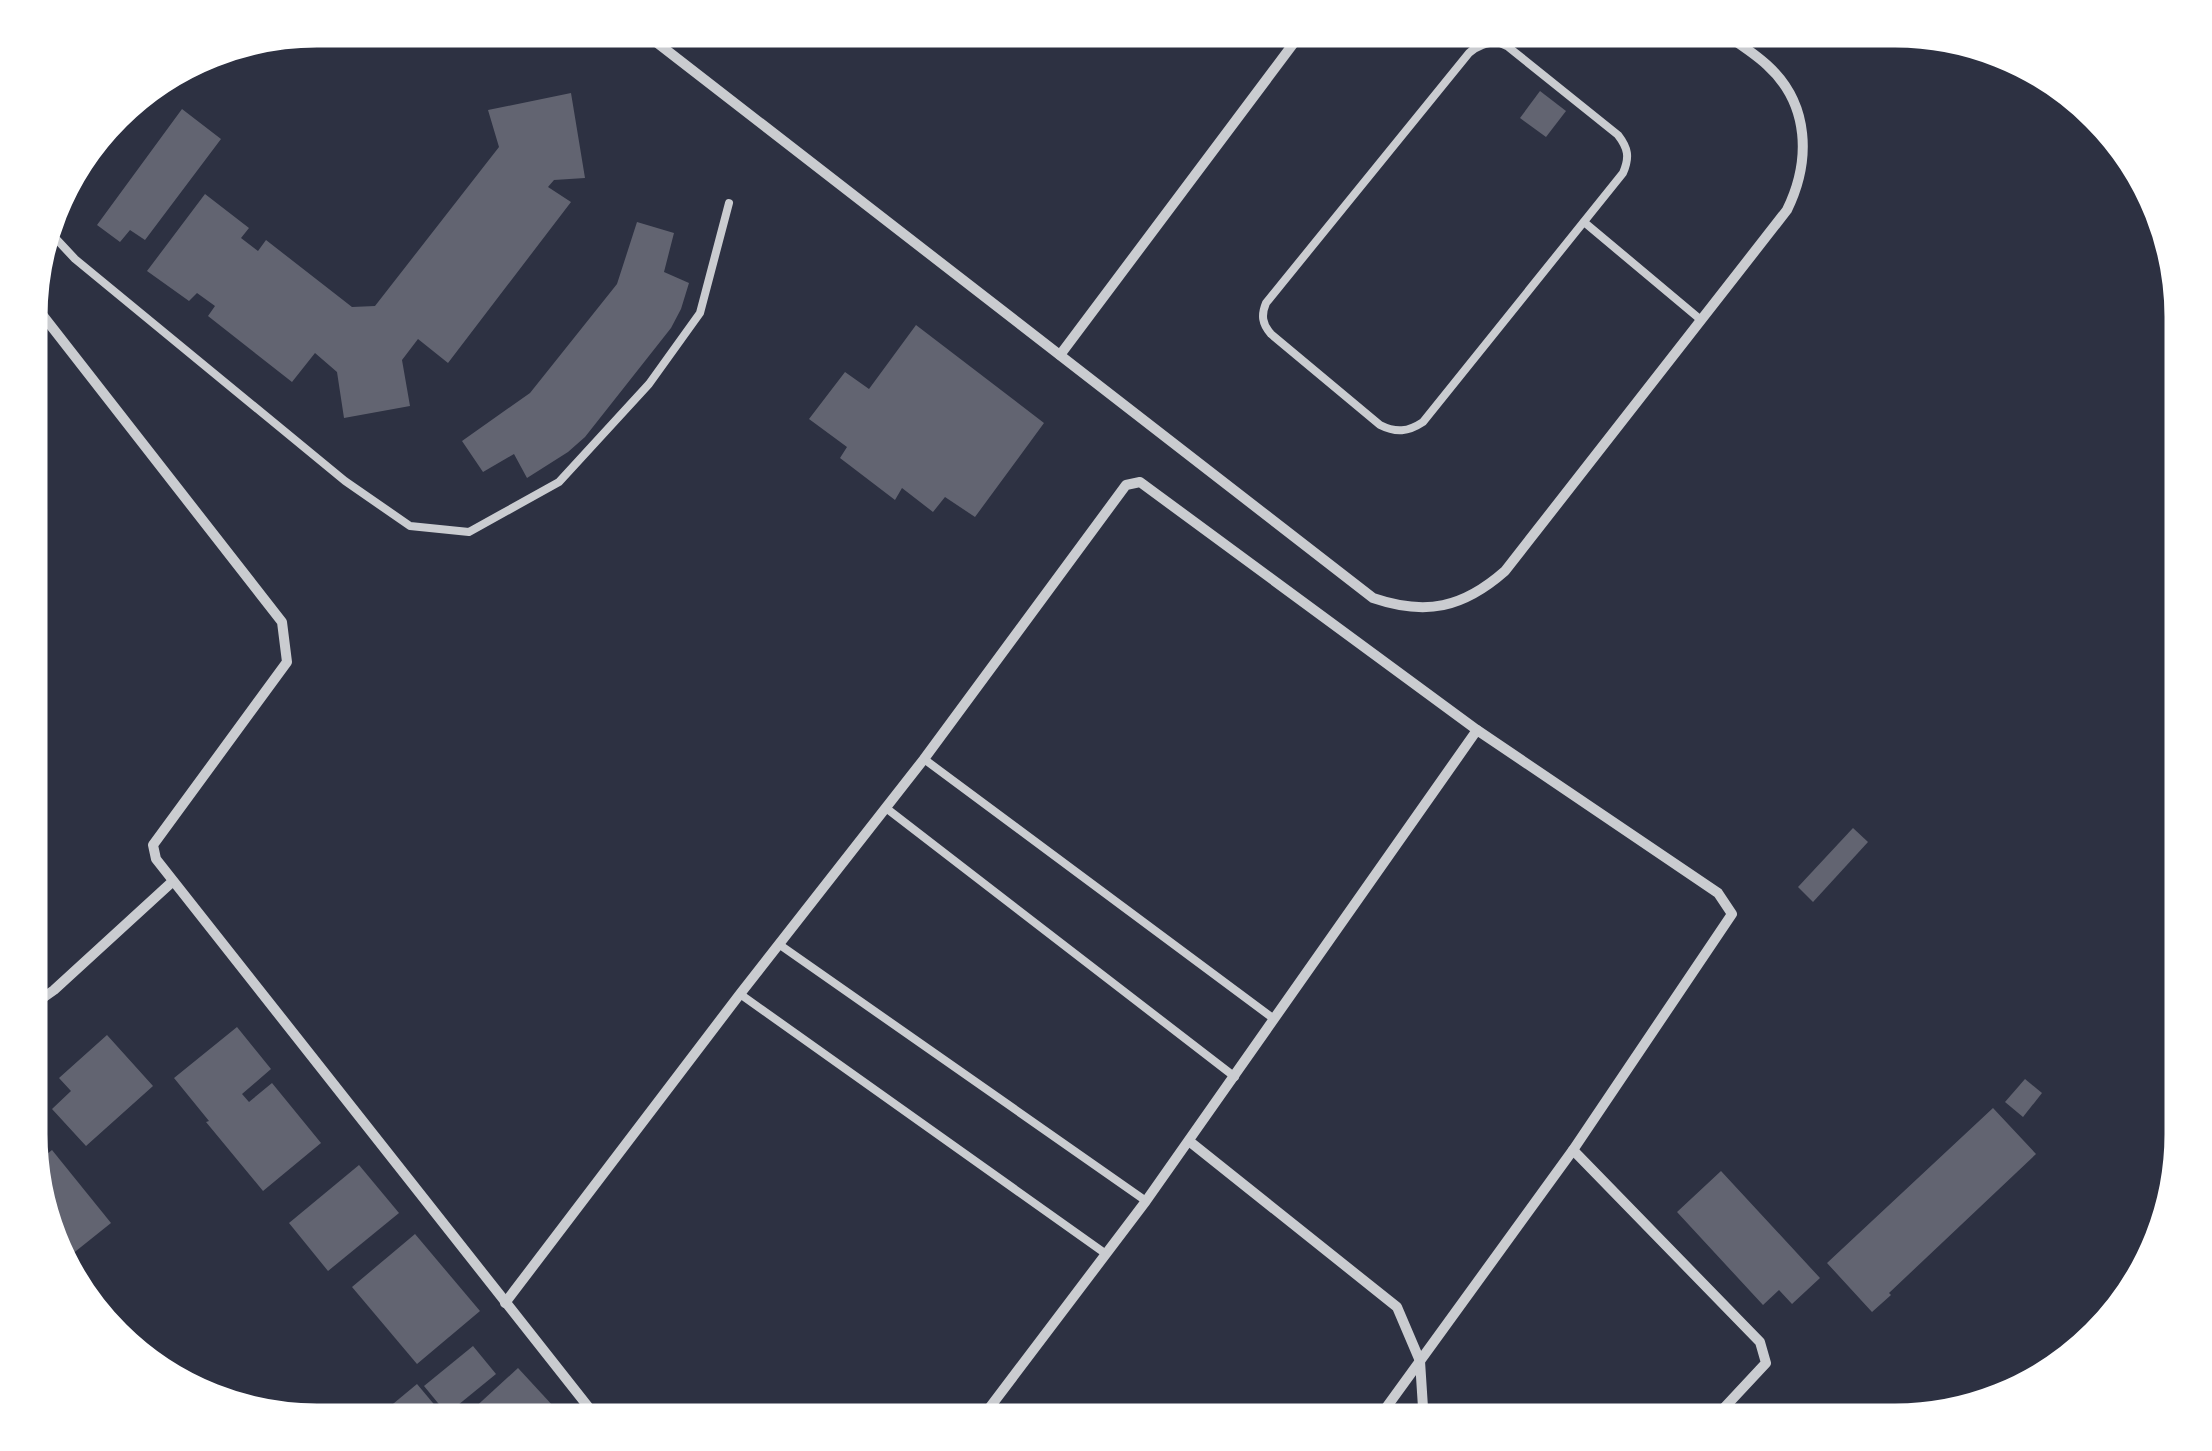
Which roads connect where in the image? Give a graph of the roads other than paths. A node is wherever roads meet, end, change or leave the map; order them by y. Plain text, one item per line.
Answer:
1 (661, 45) edge
2 (1291, 45) edge
3 (1480, 45) edge
4 (1506, 45) edge
5 (1739, 45) edge
6 (664, 47) joint
7 (729, 203) dead end
8 (1584, 222) junction
9 (57, 239) edge
10 (45, 318) edge
11 (1701, 320) junction
12 (1060, 355) junction
13 (1477, 730) junction
14 (924, 759) junction
15 (886, 808) junction
16 (172, 882) junction
17 (780, 945) junction
18 (740, 994) junction
19 (45, 997) edge
20 (1274, 1019) junction
21 (1236, 1077) junction
22 (1189, 1141) junction
23 (1573, 1150) junction
24 (1146, 1202) junction
25 (1106, 1254) junction
26 (505, 1303) junction
27 (1420, 1361) junction
28 (1388, 1405) edge
29 (1423, 1405) edge
30 (1727, 1405) edge
31 (586, 1406) edge
32 (991, 1406) edge

1 - 6 street
2 - 12 street
3 - 8 lane
4 - 8 lane
5 - 11 street
6 - 12 street
7 - 9 lane
8 - 11 lane
10 - 16 street
11 - 12 street
13 - 14 street
13 - 20 street
13 - 23 street
14 - 15 street
14 - 20 lane
15 - 17 street
15 - 21 lane
16 - 19 street
16 - 26 street
17 - 18 street
17 - 24 lane
18 - 25 lane
18 - 26 street
20 - 21 street
21 - 22 street
22 - 24 street
22 - 27 street
23 - 27 street
23 - 30 street
24 - 25 street
25 - 32 street
26 - 31 street
27 - 28 street
27 - 29 street

